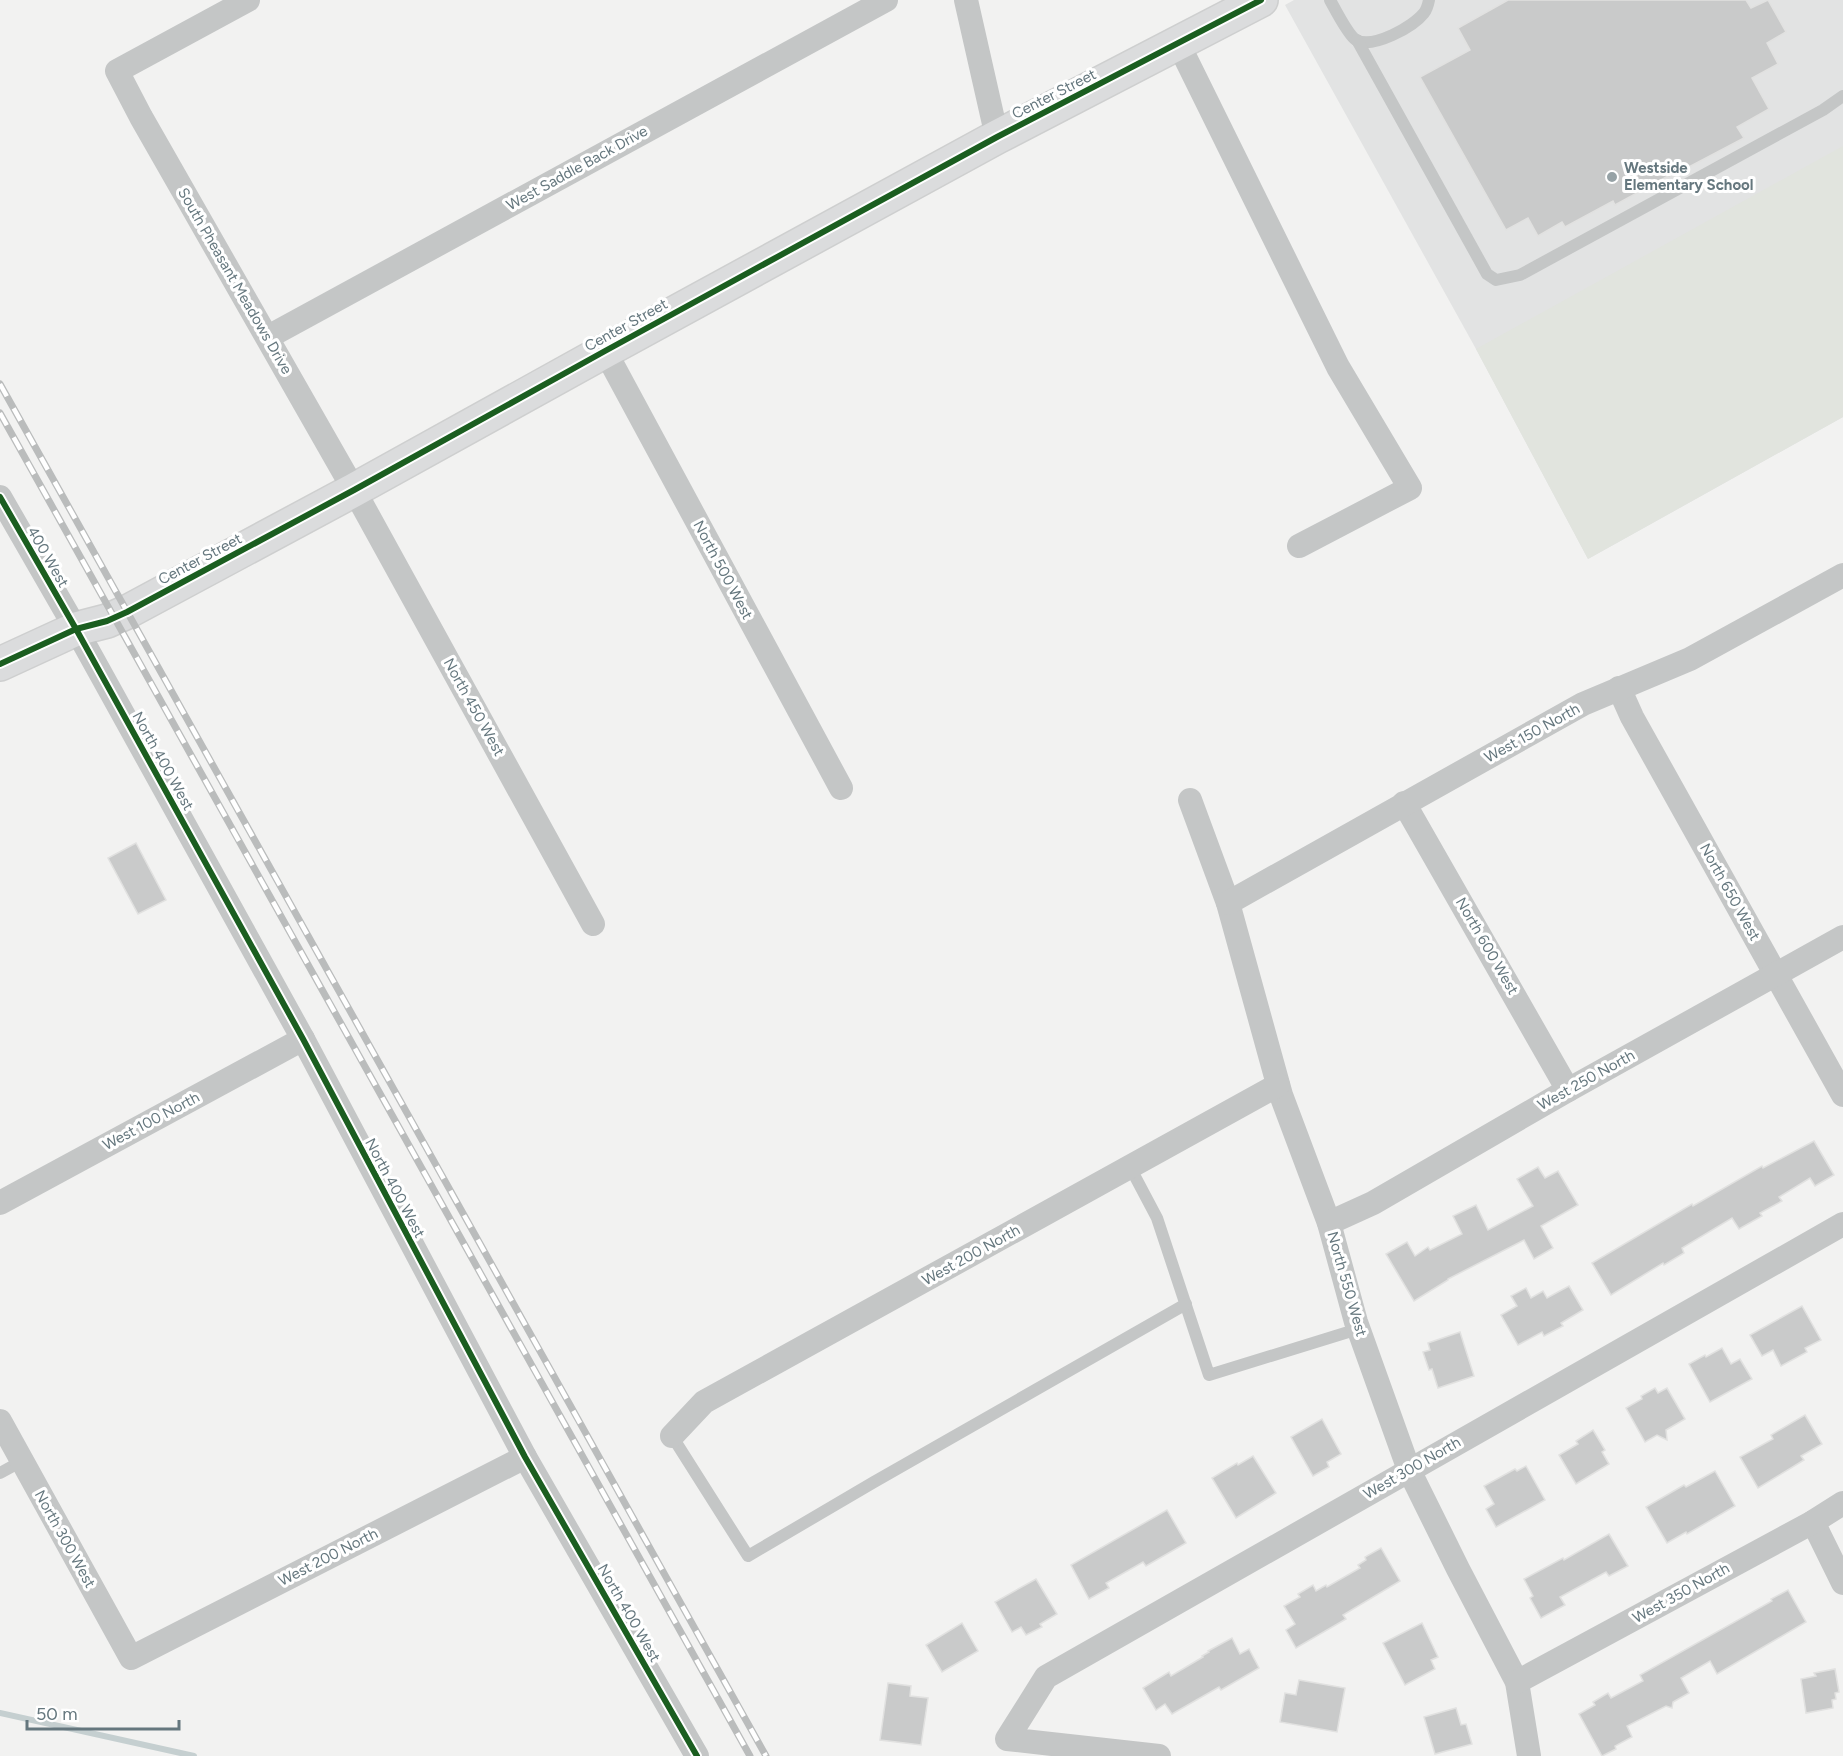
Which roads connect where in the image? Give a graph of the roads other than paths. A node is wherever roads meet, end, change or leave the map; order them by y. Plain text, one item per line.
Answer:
1 (248, 0) edge
2 (886, 0) edge
3 (966, 0) edge
4 (1262, 0) edge
5 (1330, 0) edge
6 (1429, 0) edge
7 (1357, 40) junction
8 (1178, 43) junction
9 (1843, 96) edge
10 (997, 137) junction
11 (268, 337) junction
12 (605, 351) junction
13 (354, 490) junction
14 (0, 497) edge
15 (1299, 546) dead end
16 (1843, 576) edge
17 (76, 629) junction
18 (0, 664) edge
19 (1619, 688) junction
20 (841, 788) dead end
21 (1190, 800) dead end
22 (1404, 803) junction
23 (1228, 903) junction
24 (593, 924) dead end
25 (1843, 937) edge
26 (1776, 975) junction
27 (303, 1040) junction
28 (1278, 1085) junction
29 (1568, 1090) junction
30 (1843, 1095) edge
31 (1130, 1167) junction
32 (0, 1203) edge
33 (1329, 1223) junction
34 (1843, 1224) edge
35 (1186, 1304) junction
36 (1358, 1329) junction
37 (0, 1421) edge
38 (672, 1436) joint
39 (525, 1456) junction
40 (22, 1461) junction
41 (1409, 1470) junction
42 (0, 1473) edge
43 (1843, 1503) edge
44 (1813, 1522) junction
45 (1843, 1583) edge
46 (131, 1658) joint
47 (1517, 1682) junction
48 (697, 1756) edge
49 (1159, 1756) edge
50 (1529, 1756) edge

1 - 11 street, South Pheasant Meadows Drive
2 - 11 street, West Saddle Back Drive
3 - 10 street
4 - 8 street, Center Street
5 - 7 lane
6 - 7 lane
7 - 9 lane
8 - 10 street, Center Street
8 - 15 street
10 - 12 street, Center Street
11 - 13 street, South Pheasant Meadows Drive
12 - 13 street, Center Street
12 - 20 street, North 500 West
13 - 17 street, Center Street
13 - 24 street, North 450 West
14 - 17 street, 400 West
16 - 19 street, West 150 North
17 - 18 street, Center Street
17 - 27 street, North 400 West
19 - 22 street, West 150 North
19 - 26 street, North 650 West
21 - 23 street, North 550 West
22 - 23 street, West 150 North
22 - 29 street, North 600 West
23 - 28 street, North 550 West
25 - 26 street, West 250 North
26 - 29 street, West 250 North
26 - 30 street, North 650 West
27 - 32 street, West 100 North
27 - 39 street, North 400 West
28 - 31 street, West 200 North
28 - 33 street, North 550 West
29 - 33 street, West 250 North
31 - 35 lane
31 - 38 street, West 200 North
33 - 36 street, North 550 West
34 - 41 street, West 300 North
35 - 36 lane
35 - 38 lane
36 - 41 street, North 550 West
37 - 40 street, North 300 West
39 - 46 street, West 200 North
39 - 48 street, North 400 West
40 - 42 lane
40 - 46 street, North 300 West
41 - 47 street, North 550 West
41 - 49 street, West 300 North
43 - 44 street, West 350 North
44 - 45 street
44 - 47 street, West 350 North
47 - 50 street, North 550 West

